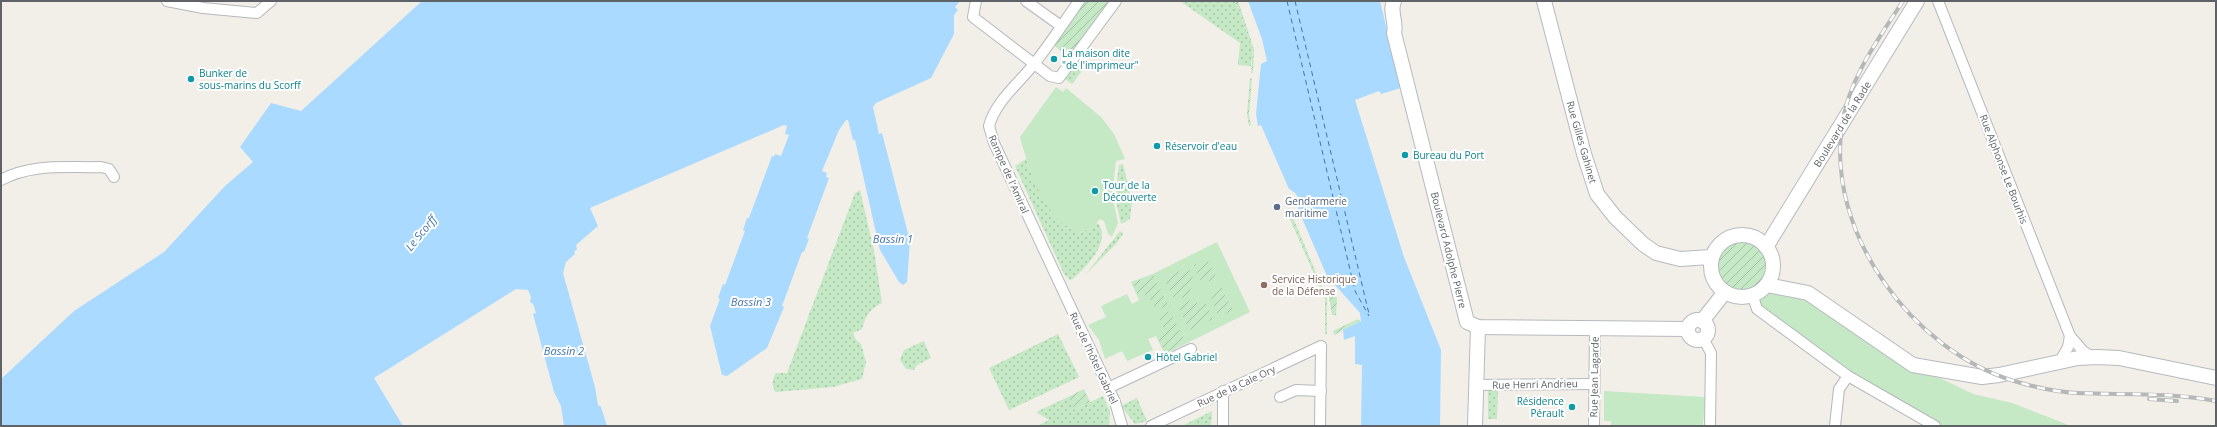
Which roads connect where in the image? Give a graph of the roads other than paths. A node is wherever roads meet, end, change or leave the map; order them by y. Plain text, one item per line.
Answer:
1 (168, 1) edge
2 (271, 1) edge
3 (976, 1) edge
4 (1026, 1) edge
5 (1079, 1) edge
6 (1116, 1) edge
7 (1544, 1) edge
8 (1917, 1) edge
9 (1938, 1) edge
10 (1393, 5) edge
11 (1061, 26) junction
12 (1034, 64) junction
13 (114, 177) dead end
14 (1, 180) edge
15 (1766, 247) junction
16 (1711, 257) junction
17 (1767, 285) junction
18 (1062, 291) joint
19 (1725, 292) junction
20 (1752, 297) junction
21 (1702, 321) junction
22 (1478, 327) junction
23 (1595, 328) junction
24 (1688, 329) junction
25 (2070, 336) junction
26 (1704, 338) junction
27 (1191, 349) dead end
28 (2092, 357) junction
29 (2059, 362) junction
30 (1848, 376) junction
31 (2216, 378) edge
32 (1594, 384) junction
33 (1476, 385) junction
34 (1108, 388) junction
35 (1223, 391) junction
36 (1321, 391) junction
37 (1280, 397) dead end
38 (1122, 426) edge
39 (1151, 426) edge
40 (1223, 426) edge
41 (1320, 426) edge
42 (1475, 426) edge
43 (1594, 426) edge
44 (1710, 426) edge
45 (1835, 426) edge
46 (1935, 426) edge

1 - 2 street
3 - 12 street
4 - 11 street
5 - 11 street, Rampe de l'Amiral
6 - 12 street
7 - 16 street, Rue Gilles Gahinet
8 - 15 street, Boulevard de la Rade
9 - 25 street, Rue Alphonse Le Bourhis
10 - 22 street, Boulevard Adolphe Pierre
11 - 12 street, Rampe de l'Amiral
12 - 18 street, Rampe de l'Amiral
13 - 14 street
15 - 16 street
15 - 17 street
16 - 19 street
17 - 20 street
17 - 29 street
18 - 34 street, Rue de l'hôtel Gabriel
19 - 20 street
19 - 21 street
20 - 30 street
21 - 24 street
21 - 26 street
22 - 23 street
22 - 33 street
23 - 24 street
23 - 32 street, Rue Jean Lagarde
24 - 26 street
25 - 28 street, Rue Alphonse Le Bourhis
25 - 29 street
26 - 44 street
27 - 34 street
28 - 29 street
28 - 31 street
30 - 45 street
30 - 46 street
32 - 33 street, Rue Henri Andrieu
32 - 43 street, Rue Jean Lagarde
33 - 42 street
34 - 38 street, Rue de l'hôtel Gabriel
35 - 36 street, Rue de la Cale Ory
35 - 39 street, Rue de la Cale Ory
35 - 40 street
36 - 37 street
36 - 41 street

